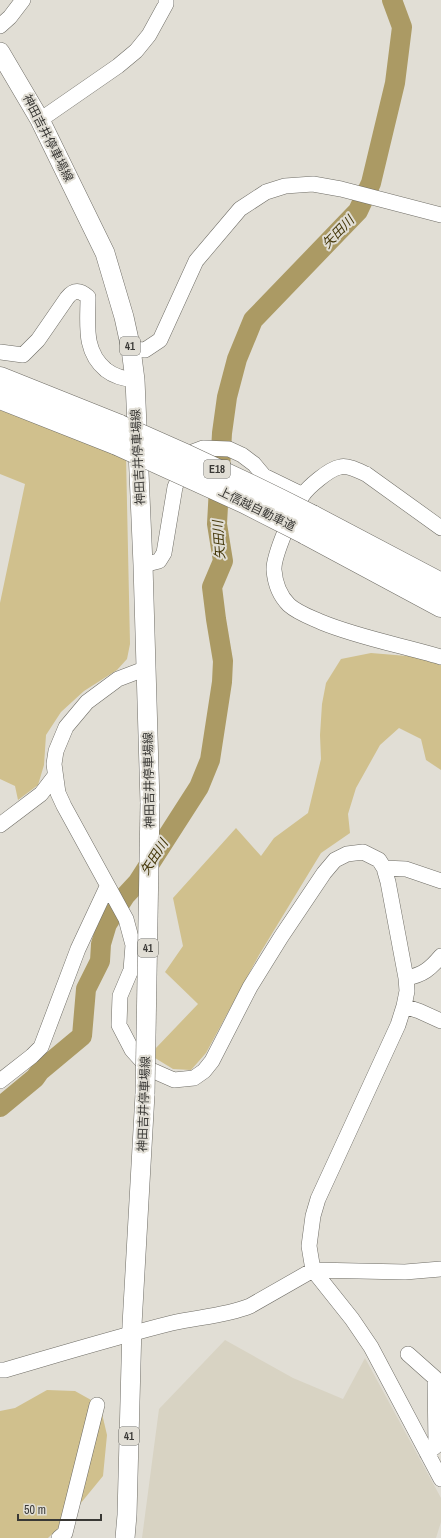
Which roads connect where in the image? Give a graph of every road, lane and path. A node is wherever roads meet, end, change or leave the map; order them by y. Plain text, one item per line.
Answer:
1 (23, 0) edge
2 (166, 0) edge
3 (0, 26) edge
4 (0, 52) edge
5 (40, 120) junction
6 (441, 215) edge
7 (131, 349) junction
8 (0, 352) edge
9 (0, 378) edge
10 (135, 380) junction
11 (0, 398) edge
12 (118, 435) junction
13 (302, 495) junction
14 (309, 524) junction
15 (441, 528) edge
16 (143, 565) junction
17 (441, 584) edge
18 (441, 606) edge
19 (441, 657) edge
20 (147, 668) junction
21 (54, 776) junction
22 (0, 825) edge
23 (384, 868) junction
24 (441, 881) edge
25 (111, 892) junction
26 (441, 956) edge
27 (406, 978) junction
28 (404, 1006) junction
29 (441, 1021) edge
30 (0, 1080) edge
31 (441, 1269) edge
32 (313, 1270) junction
33 (133, 1333) junction
34 (408, 1354) dead end
35 (0, 1370) edge
36 (97, 1405) dead end
37 (427, 1453) junction
38 (441, 1479) edge
39 (59, 1538) edge
40 (125, 1538) edge

1 - 3 street
2 - 5 street
4 - 5 main road, 神田吉井停車場線 / 41
5 - 7 main road, 神田吉井停車場線 / 41
6 - 7 street
7 - 10 main road, 神田吉井停車場線 / 41
8 - 10 street
9 - 12 highway, 上信越自動車道 / E18
10 - 16 main road, 神田吉井停車場線 / 41
11 - 12 highway, 上信越自動車道 / E18
12 - 14 highway, 上信越自動車道 / E18, bridge
13 - 15 street
13 - 16 street
13 - 19 street
14 - 17 highway, 上信越自動車道 / E18
14 - 18 highway, 上信越自動車道 / E18
16 - 20 main road, 神田吉井停車場線 / 41
20 - 21 street
20 - 33 main road, 神田吉井停車場線 / 41, bridge
21 - 22 street
21 - 25 street
23 - 24 street
23 - 25 street
23 - 27 street
25 - 30 street
26 - 27 street
27 - 28 street
28 - 29 street
28 - 32 street
31 - 32 street
32 - 33 street
32 - 37 street
33 - 35 street
33 - 40 main road, 神田吉井停車場線 / 41
34 - 37 street
36 - 39 street
37 - 38 street

